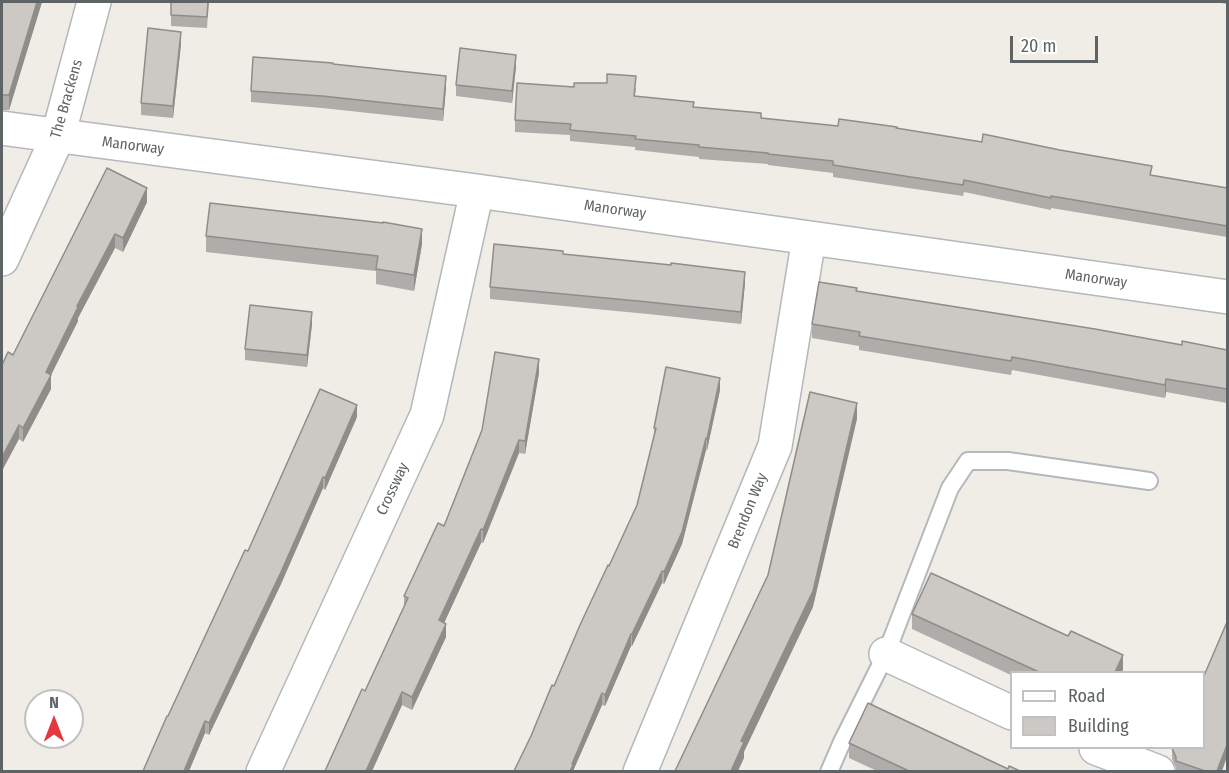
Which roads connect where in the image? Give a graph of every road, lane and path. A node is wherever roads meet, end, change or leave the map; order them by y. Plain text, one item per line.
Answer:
1 (94, 2) edge
2 (2, 128) edge
3 (58, 136) junction
4 (477, 191) junction
5 (809, 238) junction
6 (2, 260) edge
7 (1227, 297) edge
8 (1149, 481) dead end
9 (886, 654) junction
10 (1010, 713) edge
11 (1101, 749) edge
12 (263, 771) edge
13 (640, 771) edge
14 (829, 771) edge
15 (1158, 771) edge

1 - 3 street, The Brackens
2 - 3 street, Manorway
3 - 4 street, Manorway
3 - 6 street, The Brackens
4 - 5 street, Manorway
4 - 12 street, Crossway
5 - 7 street, Manorway
5 - 13 street, Brendon Way
8 - 9 lane
9 - 10 street
9 - 14 lane
11 - 15 street

